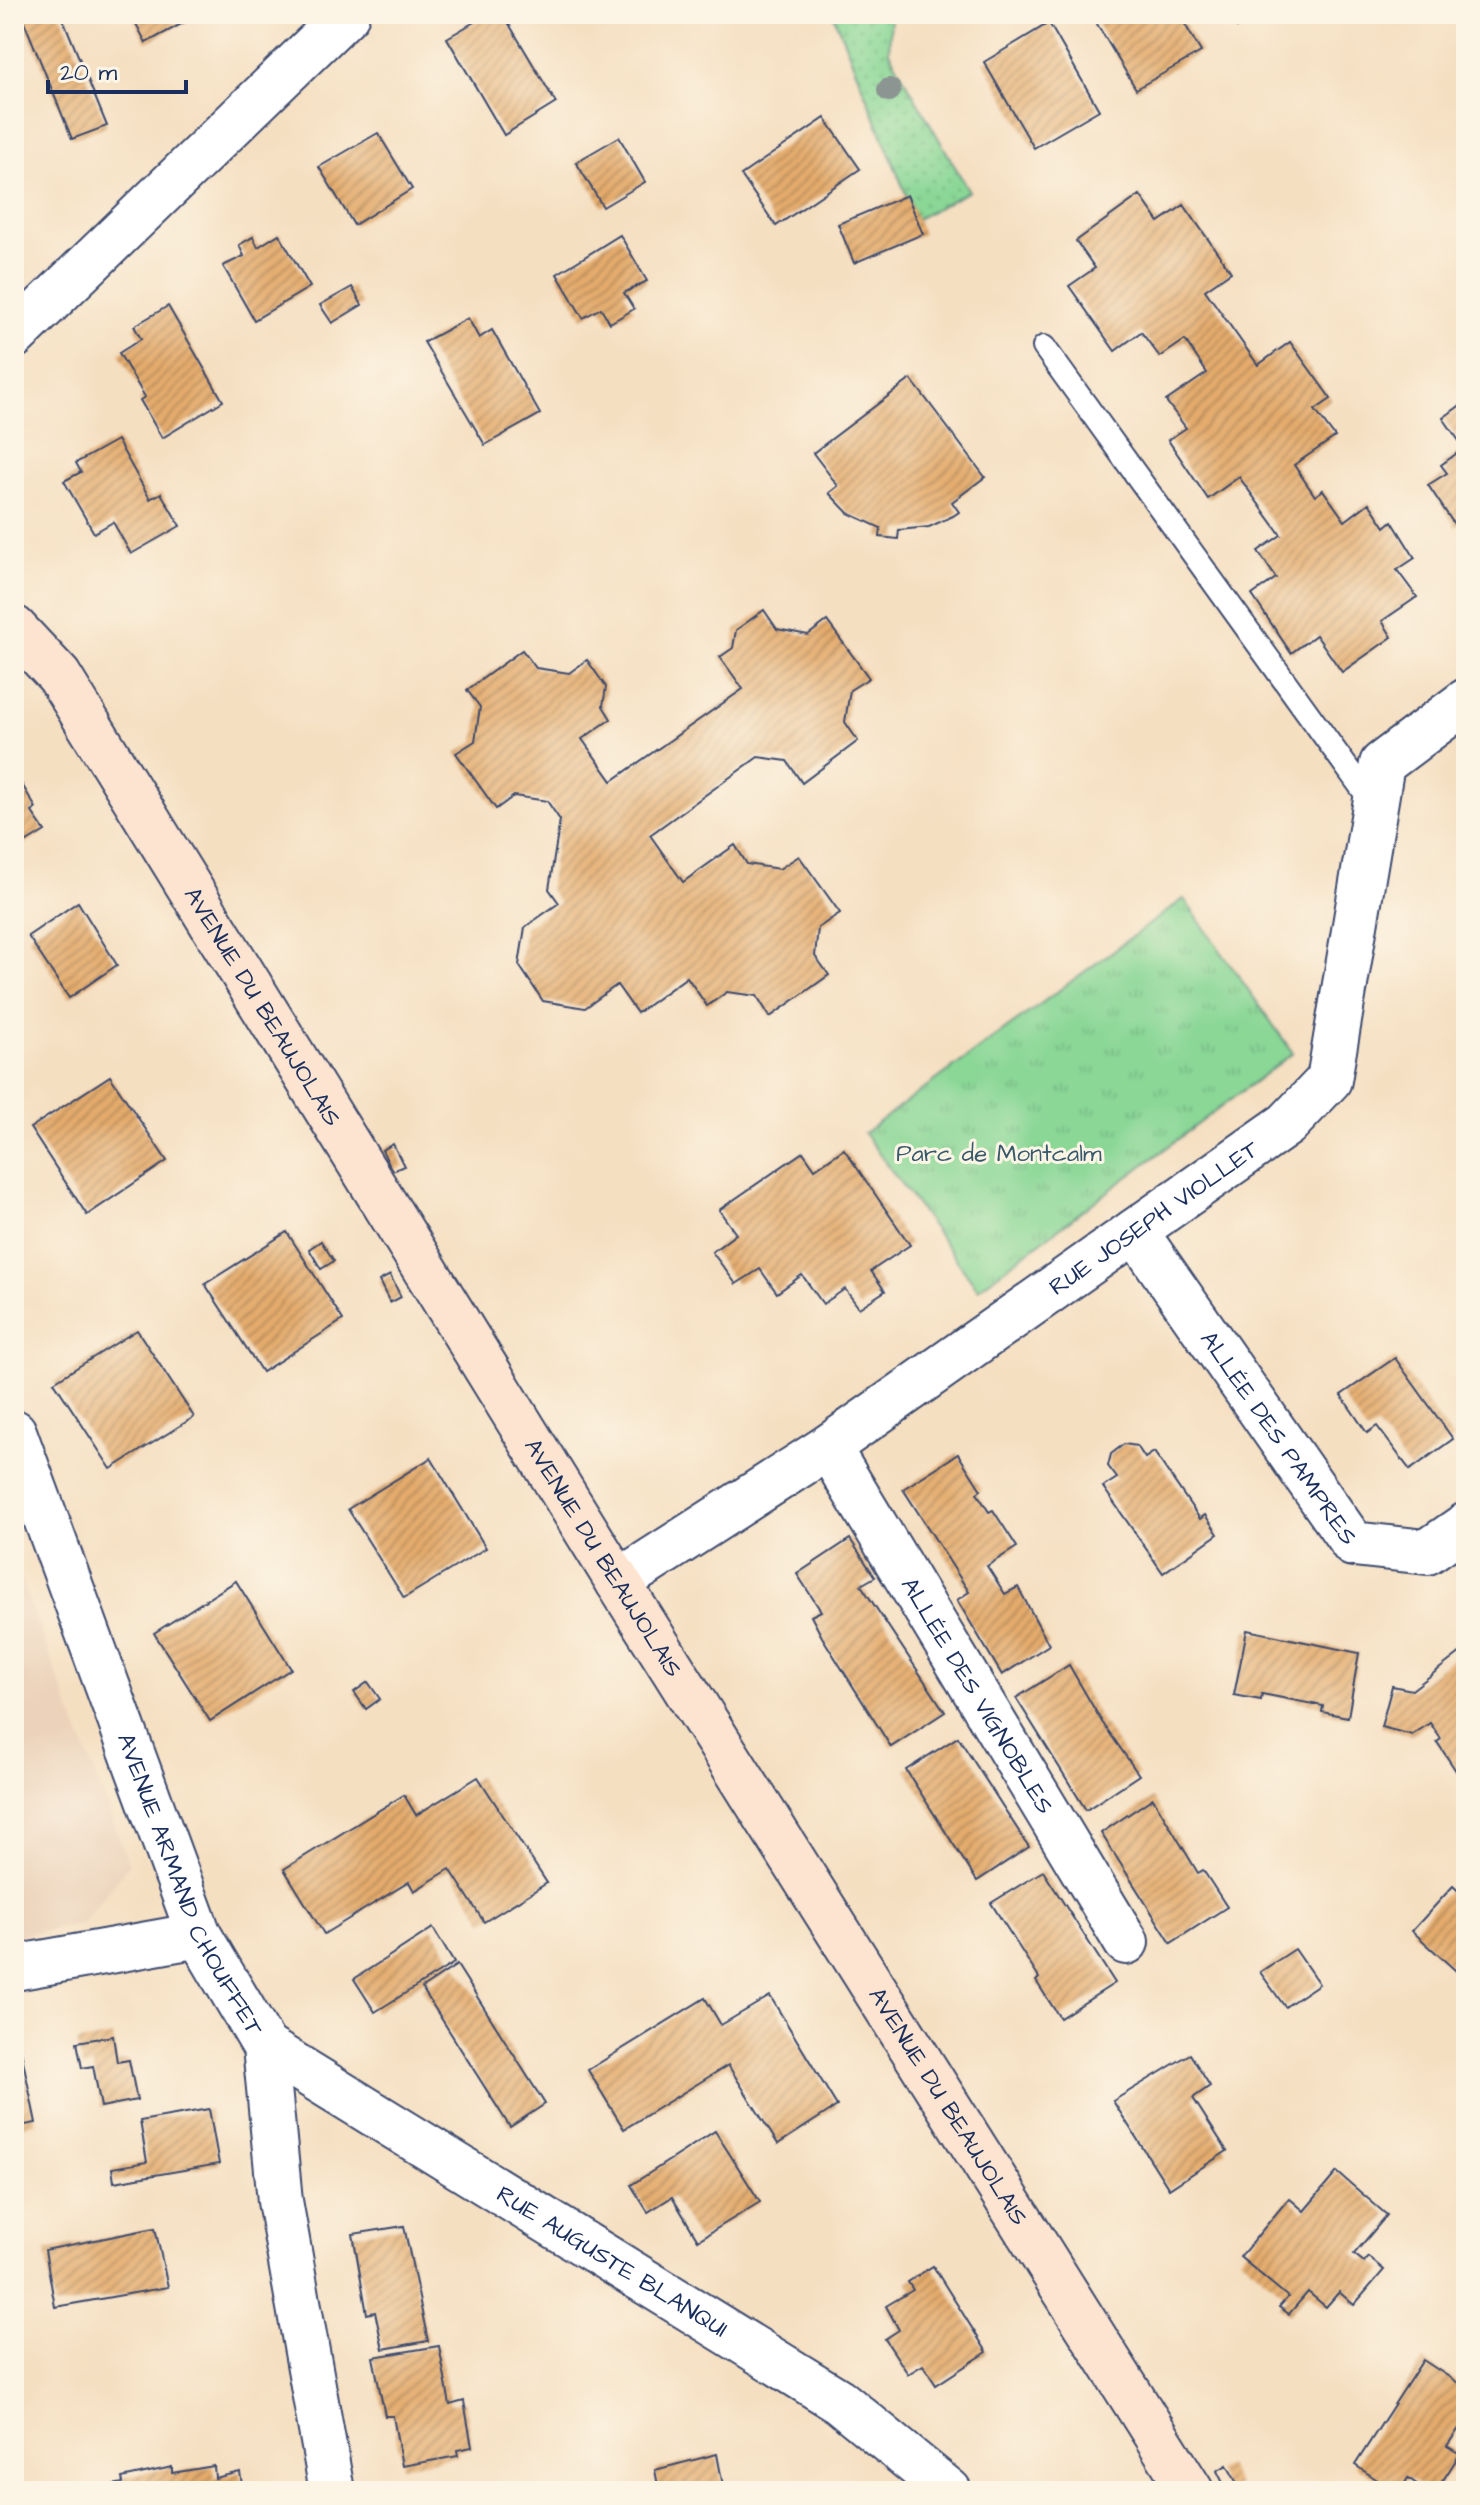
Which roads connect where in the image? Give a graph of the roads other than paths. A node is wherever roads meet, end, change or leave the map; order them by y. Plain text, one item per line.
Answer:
1 (347, 14) edge
2 (22, 323) edge
3 (1044, 347) dead end
4 (14, 628) edge
5 (1466, 701) edge
6 (1375, 806) junction
7 (1135, 1231) junction
8 (14, 1432) edge
9 (828, 1447) junction
10 (1466, 1525) edge
11 (618, 1582) junction
12 (199, 1935) junction
13 (1126, 1942) dead end
14 (14, 1968) edge
15 (265, 2047) junction
16 (332, 2491) edge
17 (949, 2491) edge
18 (1191, 2491) edge

1 - 2 street
3 - 6 lane
4 - 11 main road, AVENUE DU BEAUJOLAIS
5 - 6 street, RUE JOSEPH VIOLLET
6 - 7 street, RUE JOSEPH VIOLLET
7 - 9 street, RUE JOSEPH VIOLLET
7 - 10 street, ALLÉE DES PAMPRES
8 - 12 street, AVENUE ARMAND CHOUFFET
9 - 11 street, RUE JOSEPH VIOLLET
9 - 13 street, ALLÉE DES VIGNOBLES
11 - 18 main road, AVENUE DU BEAUJOLAIS
12 - 14 street
12 - 15 street, AVENUE ARMAND CHOUFFET
15 - 16 street, AVENUE ARMAND CHOUFFET
15 - 17 street, RUE AUGUSTE BLANQUI

